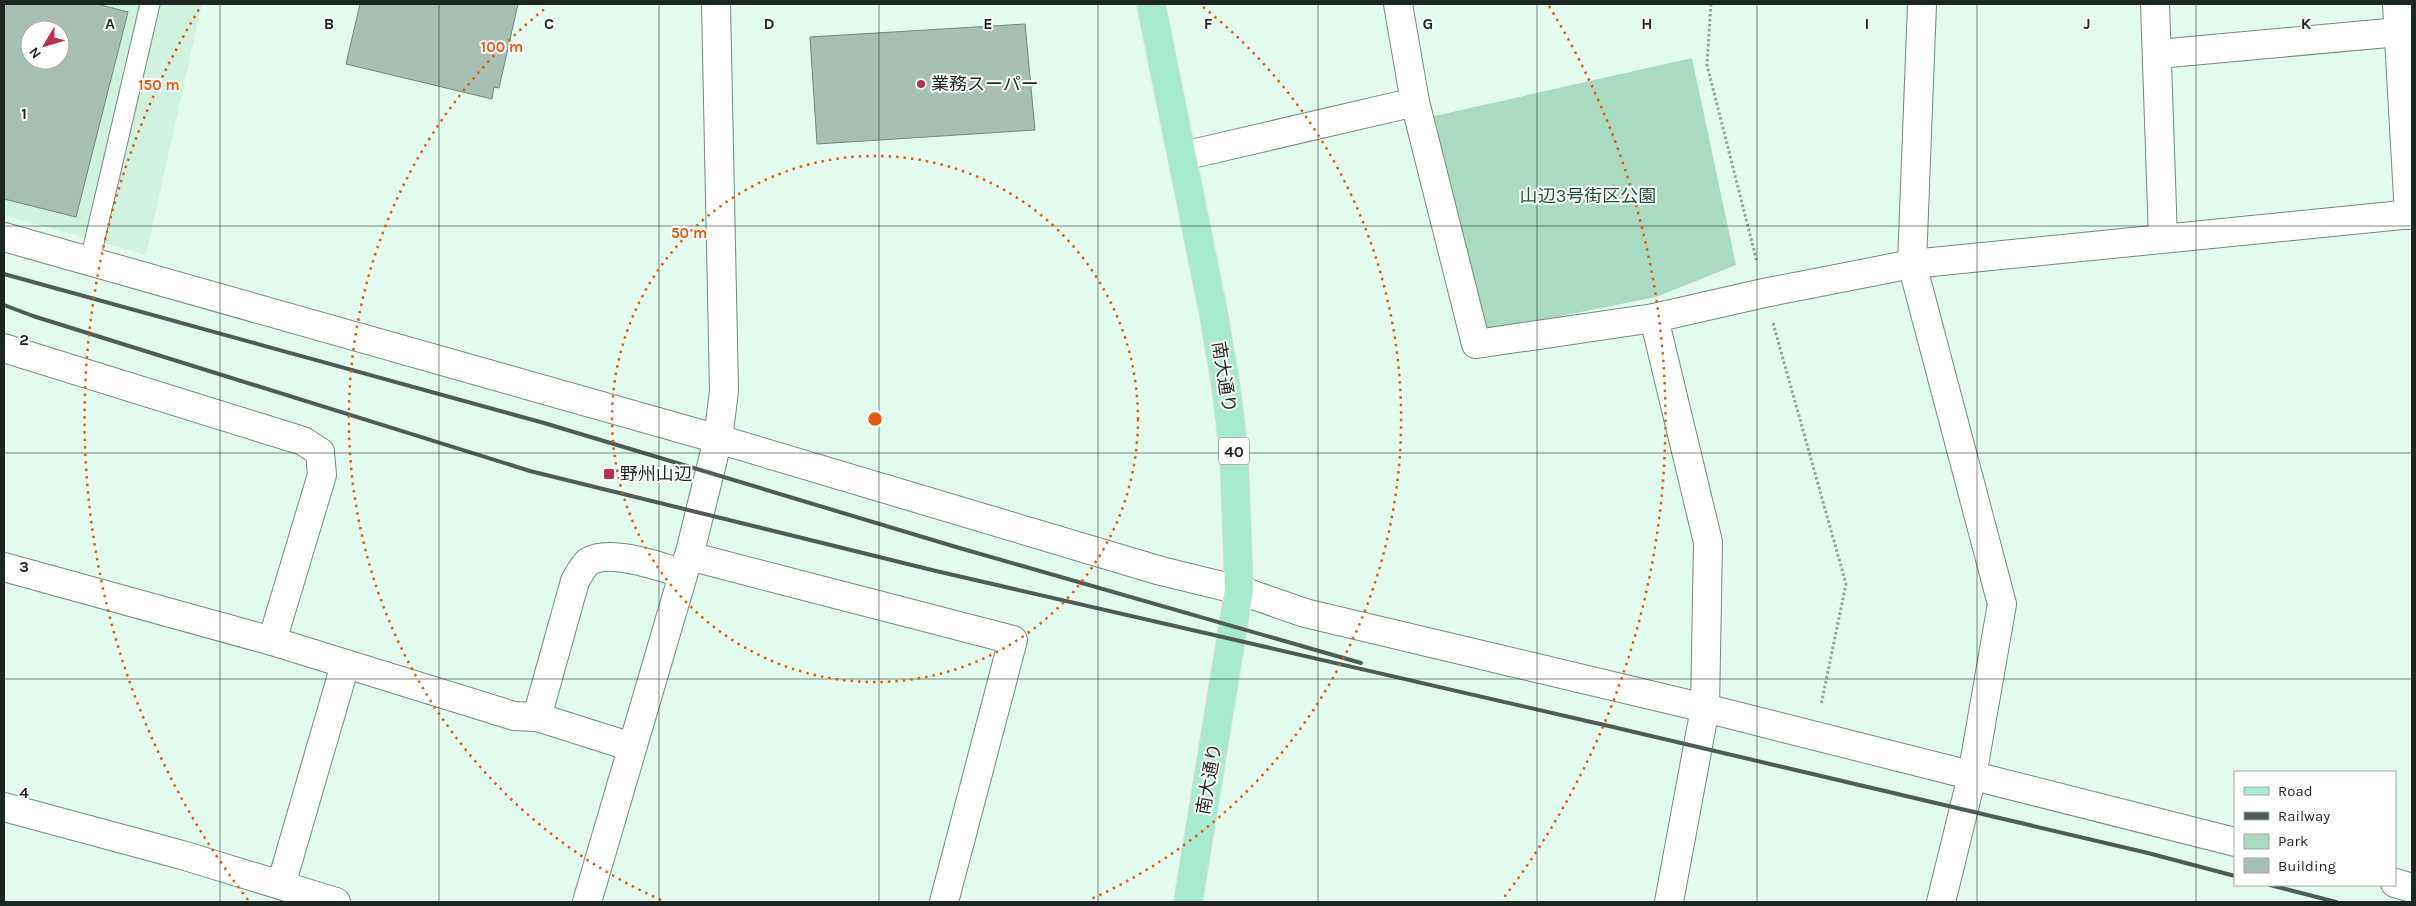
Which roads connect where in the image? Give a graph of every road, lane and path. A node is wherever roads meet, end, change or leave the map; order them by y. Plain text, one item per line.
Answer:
1 (150, 4) edge
2 (716, 4) edge
3 (1151, 4) edge
4 (1398, 4) edge
5 (1711, 4) edge
6 (1922, 4) edge
7 (2155, 4) edge
8 (2397, 4) edge
9 (2399, 32) junction
10 (2158, 54) junction
11 (1415, 102) junction
12 (1183, 156) junction
13 (2411, 214) edge
14 (4, 237) edge
15 (2163, 238) junction
16 (90, 260) junction
17 (1912, 264) junction
18 (1764, 293) junction
19 (1654, 318) junction
20 (4, 348) edge
21 (718, 439) junction
22 (686, 565) junction
23 (4, 567) edge
24 (1239, 590) junction
25 (272, 641) junction
26 (345, 665) junction
27 (1705, 708) junction
28 (537, 717) junction
29 (1815, 736) junction
30 (632, 747) junction
31 (1972, 776) junction
32 (4, 807) edge
33 (2234, 842) edge
34 (2396, 883) edge
35 (281, 886) junction
36 (2412, 888) edge
37 (336, 902) edge
38 (587, 902) edge
39 (944, 902) edge
40 (1188, 902) edge
41 (1669, 902) edge
42 (1941, 902) edge

1 - 16 lane
2 - 21 street
3 - 12 main road, 南大通り / 40
4 - 11 street
5 - 18 path
6 - 17 street
7 - 10 street
8 - 9 street
9 - 10 street
9 - 13 street
10 - 15 street
11 - 12 street
11 - 19 street
12 - 24 main road, 南大通り / 40
13 - 15 street
14 - 16 street
15 - 17 street
16 - 21 street
17 - 18 street
17 - 31 street
18 - 19 street
18 - 29 path
19 - 27 street
20 - 25 street
21 - 22 street
21 - 24 street
22 - 28 street
22 - 30 street
22 - 39 street
23 - 25 street
24 - 27 street
24 - 40 main road, 南大通り / 40
25 - 26 street
26 - 28 street
26 - 35 street
27 - 29 street
27 - 41 street
28 - 30 street
29 - 31 street
30 - 38 street
31 - 33 street
31 - 42 street
32 - 35 street
34 - 36 street
35 - 37 street

